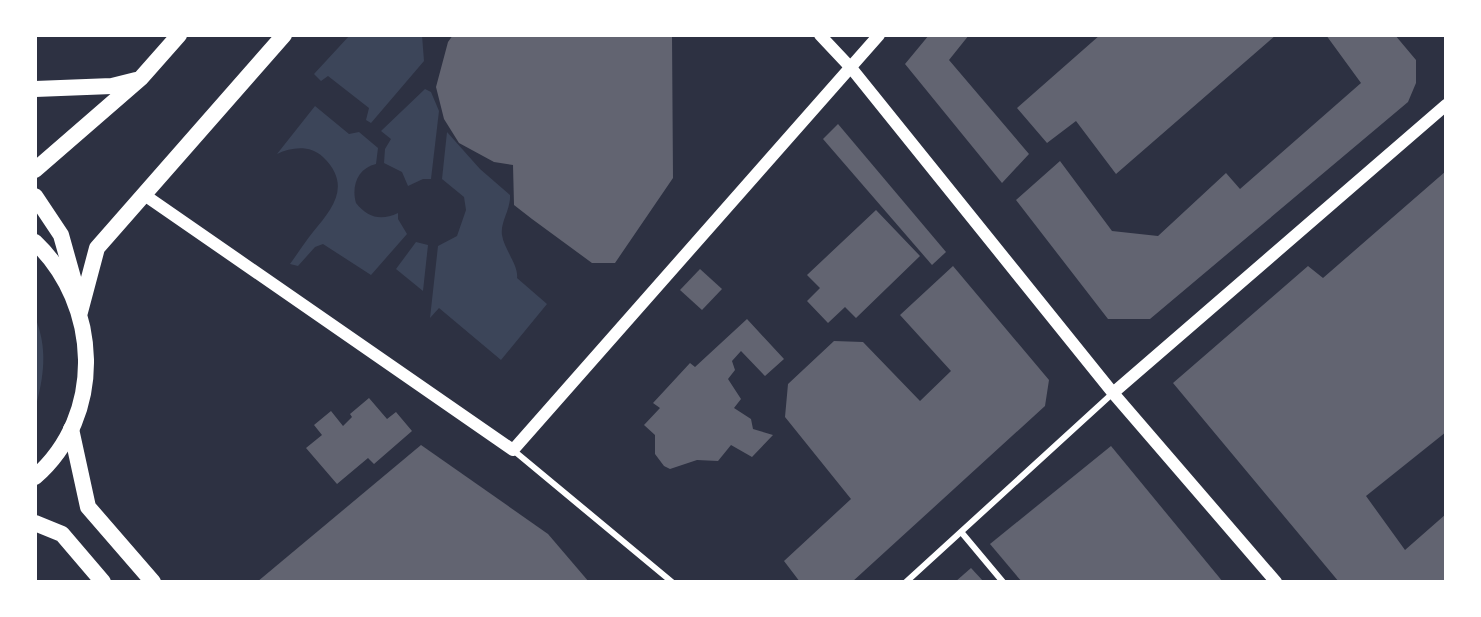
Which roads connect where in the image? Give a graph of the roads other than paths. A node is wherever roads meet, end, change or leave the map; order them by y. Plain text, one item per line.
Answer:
1 (179, 35) edge
2 (284, 35) edge
3 (820, 35) edge
4 (880, 35) edge
5 (852, 69) junction
6 (141, 78) junction
7 (35, 89) edge
8 (1446, 105) edge
9 (35, 170) edge
10 (143, 194) junction
11 (35, 196) edge
12 (35, 242) edge
13 (80, 312) junction
14 (1114, 393) junction
15 (71, 429) junction
16 (513, 450) junction
17 (35, 477) edge
18 (35, 523) edge
19 (962, 533) junction
20 (103, 582) edge
21 (153, 582) edge
22 (673, 582) edge
23 (906, 582) edge
24 (1003, 582) edge
25 (1276, 582) edge

1 - 6 main road
2 - 10 main road
3 - 5 street
4 - 5 street
5 - 14 street
5 - 16 street
6 - 7 main road
6 - 9 main road
8 - 14 street
10 - 13 main road
10 - 16 street
11 - 13 main road
12 - 13 main road
13 - 15 main road
14 - 19 street
14 - 25 street
15 - 17 main road
15 - 21 main road
16 - 22 street
18 - 20 main road
19 - 23 street
19 - 24 street

